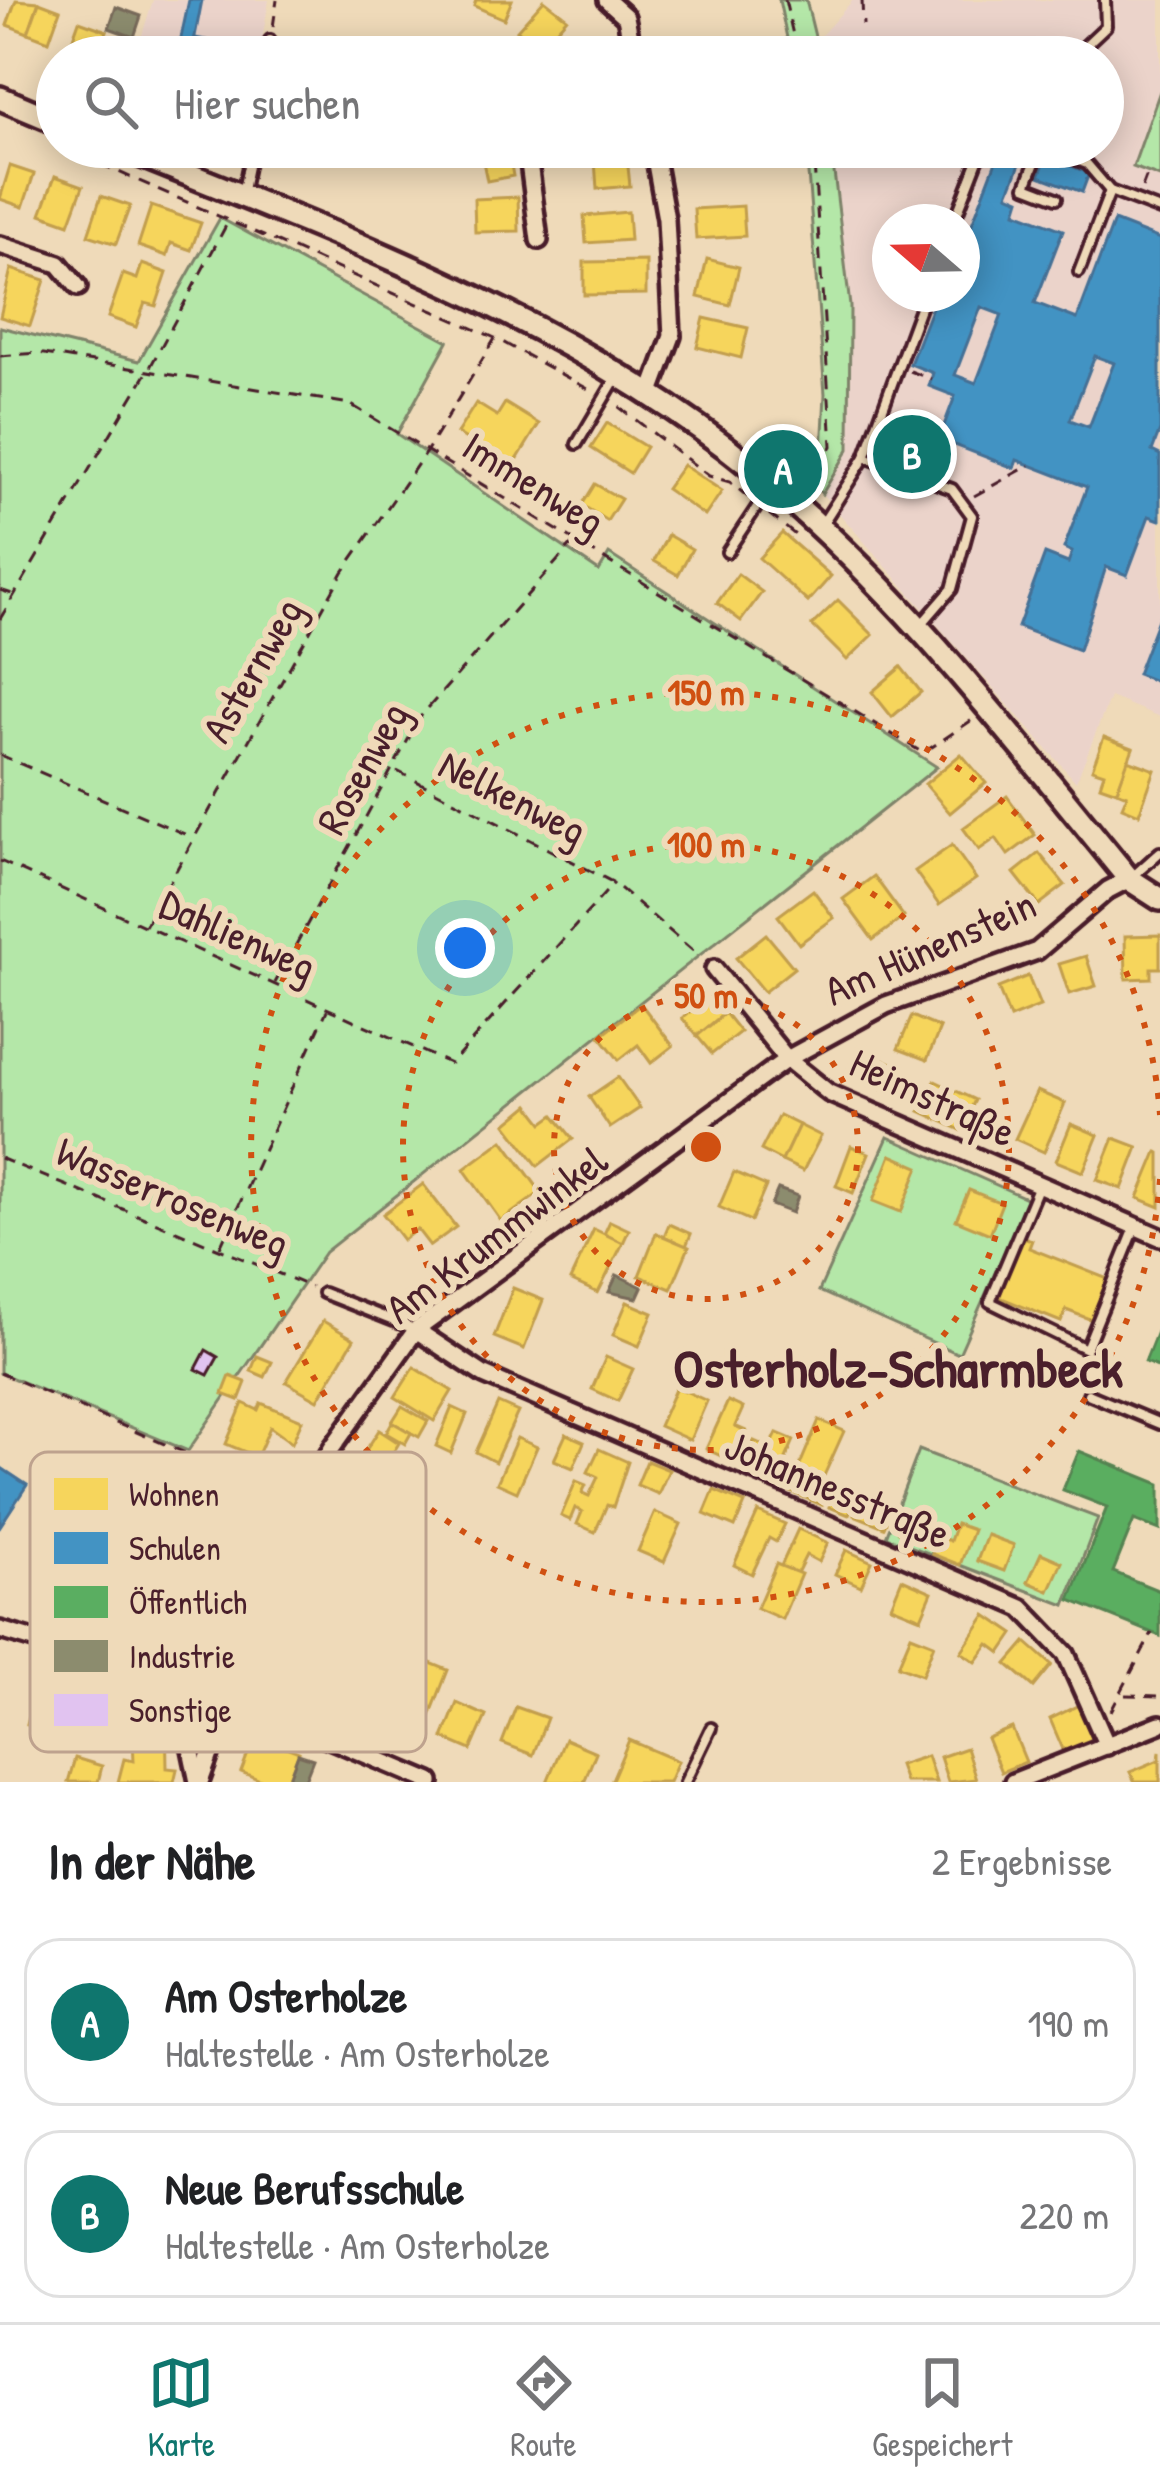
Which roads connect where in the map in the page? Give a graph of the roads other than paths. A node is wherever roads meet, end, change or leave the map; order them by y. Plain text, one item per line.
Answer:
1 (607, 0) edge
2 (1105, 0) edge
3 (630, 36) edge
4 (1095, 36) edge
5 (0, 98) edge
6 (36, 113) edge
7 (172, 168) edge
8 (248, 168) edge
9 (531, 168) edge
10 (657, 168) edge
11 (975, 168) edge
12 (1033, 168) edge
13 (1091, 168) edge
14 (1111, 191) junction
15 (242, 196) junction
16 (1057, 198) dead end
17 (961, 204) edge
18 (1160, 210) edge
19 (538, 240) dead end
20 (0, 245) edge
21 (1079, 272) dead end
22 (78, 287) dead end
23 (918, 312) edge
24 (617, 376) junction
25 (650, 395) junction
26 (578, 444) dead end
27 (865, 457) junction
28 (772, 485) junction
29 (812, 536) junction
30 (727, 552) dead end
31 (917, 629) junction
32 (1160, 852) edge
33 (1130, 880) junction
34 (1160, 899) edge
35 (714, 969) road end
36 (787, 1059) junction
37 (1039, 1184) junction
38 (1135, 1226) junction
39 (1160, 1237) edge
40 (323, 1293) road end
41 (416, 1330) junction
42 (1088, 1394) dead end
43 (1160, 1424) edge
44 (330, 1452) edge
45 (0, 1630) edge
46 (30, 1638) edge
47 (1160, 1724) edge
48 (711, 1728) dead end
49 (1107, 1746) junction
50 (192, 1752) edge
51 (212, 1752) edge
52 (360, 1752) edge
53 (199, 1782) edge
54 (431, 1782) edge
55 (686, 1782) edge
56 (1013, 1782) edge

1 - 3 street
2 - 4 lane
5 - 6 street
7 - 15 street
8 - 15 lane
9 - 19 street
10 - 25 street
11 - 17 lane
12 - 16 lane
13 - 14 lane
14 - 18 lane
14 - 21 lane
15 - 24 street
20 - 22 street
23 - 27 lane
24 - 25 street
24 - 26 lane
25 - 28 street
27 - 29 lane
27 - 31 lane
28 - 29 street
28 - 30 lane
29 - 31 street
31 - 33 street
32 - 33 lane
33 - 34 street
33 - 36 street, Am Hünenstein
35 - 36 street, Heimstraße
36 - 37 street, Heimstraße
36 - 41 street, Am Krummwinkel
37 - 38 street, Heimstraße
37 - 38 lane
38 - 39 street, Heimstraße
40 - 41 lane
41 - 44 street, Am Krummwinkel
41 - 49 street, Johannesstraße
42 - 43 lane
45 - 46 street
47 - 49 street
48 - 55 lane
49 - 56 street
50 - 53 street, Am Krummwinkel
51 - 53 street, Am Krummwinkel
52 - 54 street

